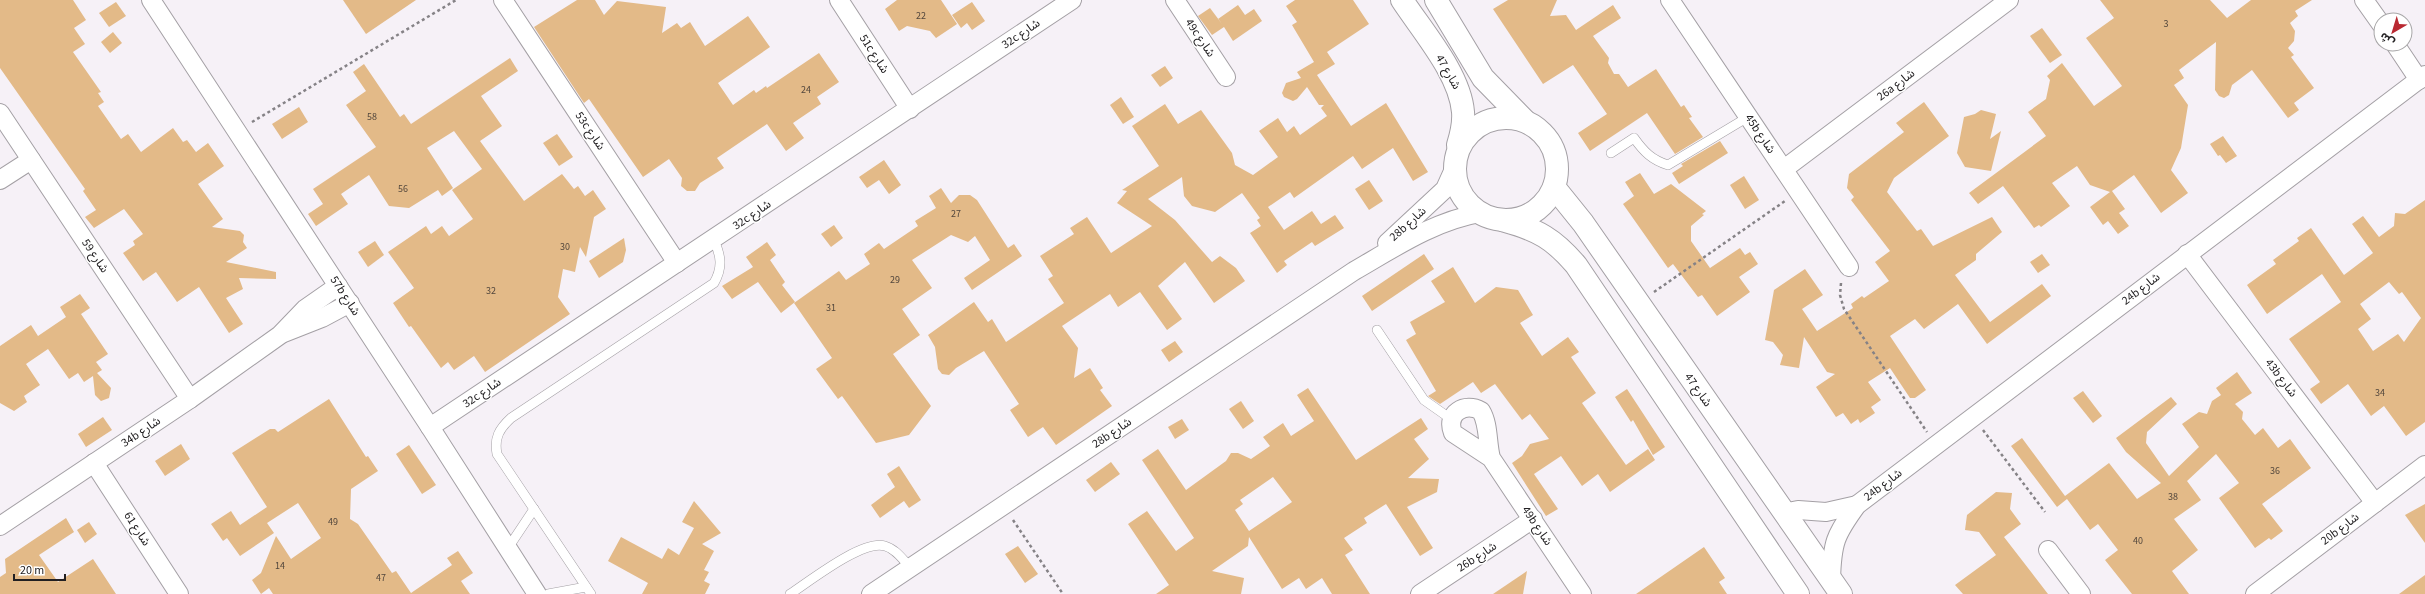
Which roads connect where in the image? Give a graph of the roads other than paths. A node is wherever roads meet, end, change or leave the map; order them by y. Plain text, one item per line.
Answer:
1 (151, 0) edge
2 (503, 0) edge
3 (839, 0) edge
4 (1072, 0) edge
5 (1175, 0) edge
6 (1402, 0) edge
7 (1436, 0) edge
8 (1670, 0) edge
9 (2009, 0) edge
10 (2364, 0) edge
11 (2373, 13) edge
12 (2401, 52) edge
13 (1226, 77) dead end
14 (2422, 78) edge
15 (910, 109) junction
16 (0, 113) edge
17 (1748, 117) junction
18 (1524, 120) junction
19 (1610, 153) dead end
20 (31, 160) junction
21 (1455, 161) junction
22 (1784, 169) junction
23 (0, 180) edge
24 (1554, 187) junction
25 (1480, 214) junction
26 (1505, 221) junction
27 (714, 240) junction
28 (2187, 254) junction
29 (677, 262) junction
30 (1847, 264) road end
31 (1354, 271) junction
32 (338, 286) junction
33 (350, 302) junction
34 (1377, 330) dead end
35 (280, 335) junction
36 (190, 400) junction
37 (1451, 420) junction
38 (430, 427) junction
39 (1491, 458) junction
40 (94, 464) junction
41 (2425, 465) edge
42 (2375, 503) junction
43 (1857, 505) junction
44 (534, 509) junction
45 (1783, 513) junction
46 (1533, 519) junction
47 (0, 526) edge
48 (508, 548) junction
49 (2048, 550) dead end
50 (911, 568) junction
51 (1836, 587) edge
52 (588, 590) edge
53 (179, 594) edge
54 (537, 594) edge
55 (548, 594) edge
56 (790, 594) edge
57 (871, 594) edge
58 (1420, 594) edge
59 (1582, 594) edge
60 (1798, 594) edge
61 (2080, 594) edge
62 (2255, 594) edge

1 - 32 street, 57b شارع
2 - 29 street, 53c شارع
3 - 15 street, 51c شارع
4 - 15 street, 32c شارع
5 - 13 street, 49c شارع
6 - 21 street, شارع 47
7 - 18 street
8 - 17 street, 45b شارع
9 - 22 street, 26a شارع
10 - 11 street
12 - 14 street
14 - 28 street, 24b شارع
15 - 27 street, 32c شارع
16 - 20 street, شارع 59
17 - 19 lane
17 - 22 street, 45b شارع
18 - 21 street
18 - 24 street
20 - 23 street
20 - 36 street, شارع 59
21 - 25 street
21 - 31 street, 28b شارع
22 - 30 street, 45b شارع
24 - 26 street
24 - 45 street, شارع 47
25 - 26 street
25 - 31 street, 28b شارع
26 - 60 street
27 - 29 street, 32c شارع
27 - 44 lane
28 - 42 street, 43b شارع
28 - 43 street, 24b شارع
29 - 38 street, 32c شارع
31 - 50 street, 28b شارع
32 - 33 street, 57b شارع
32 - 35 street, 34b شارع
33 - 35 street, 34b شارع
33 - 38 street, 57b شارع
34 - 37 lane
35 - 36 street, 34b شارع
36 - 40 street, 34b شارع
37 - 39 street, 49b شارع
37 - 39 street, 49b شارع
38 - 48 street, 57b شارع
39 - 46 street, 49b شارع
40 - 47 street, 34b شارع
40 - 53 street, شارع 61
41 - 42 street, 20b شارع
42 - 62 street, 20b شارع
43 - 45 street, 24b شارع
43 - 51 street, 24b شارع
44 - 48 lane
44 - 52 lane
45 - 51 street, شارع 47
46 - 58 street, 26b شارع
46 - 59 street, 49b شارع
48 - 54 street, 57b شارع
49 - 61 street
50 - 56 lane
50 - 57 street, 28b شارع
52 - 55 lane

